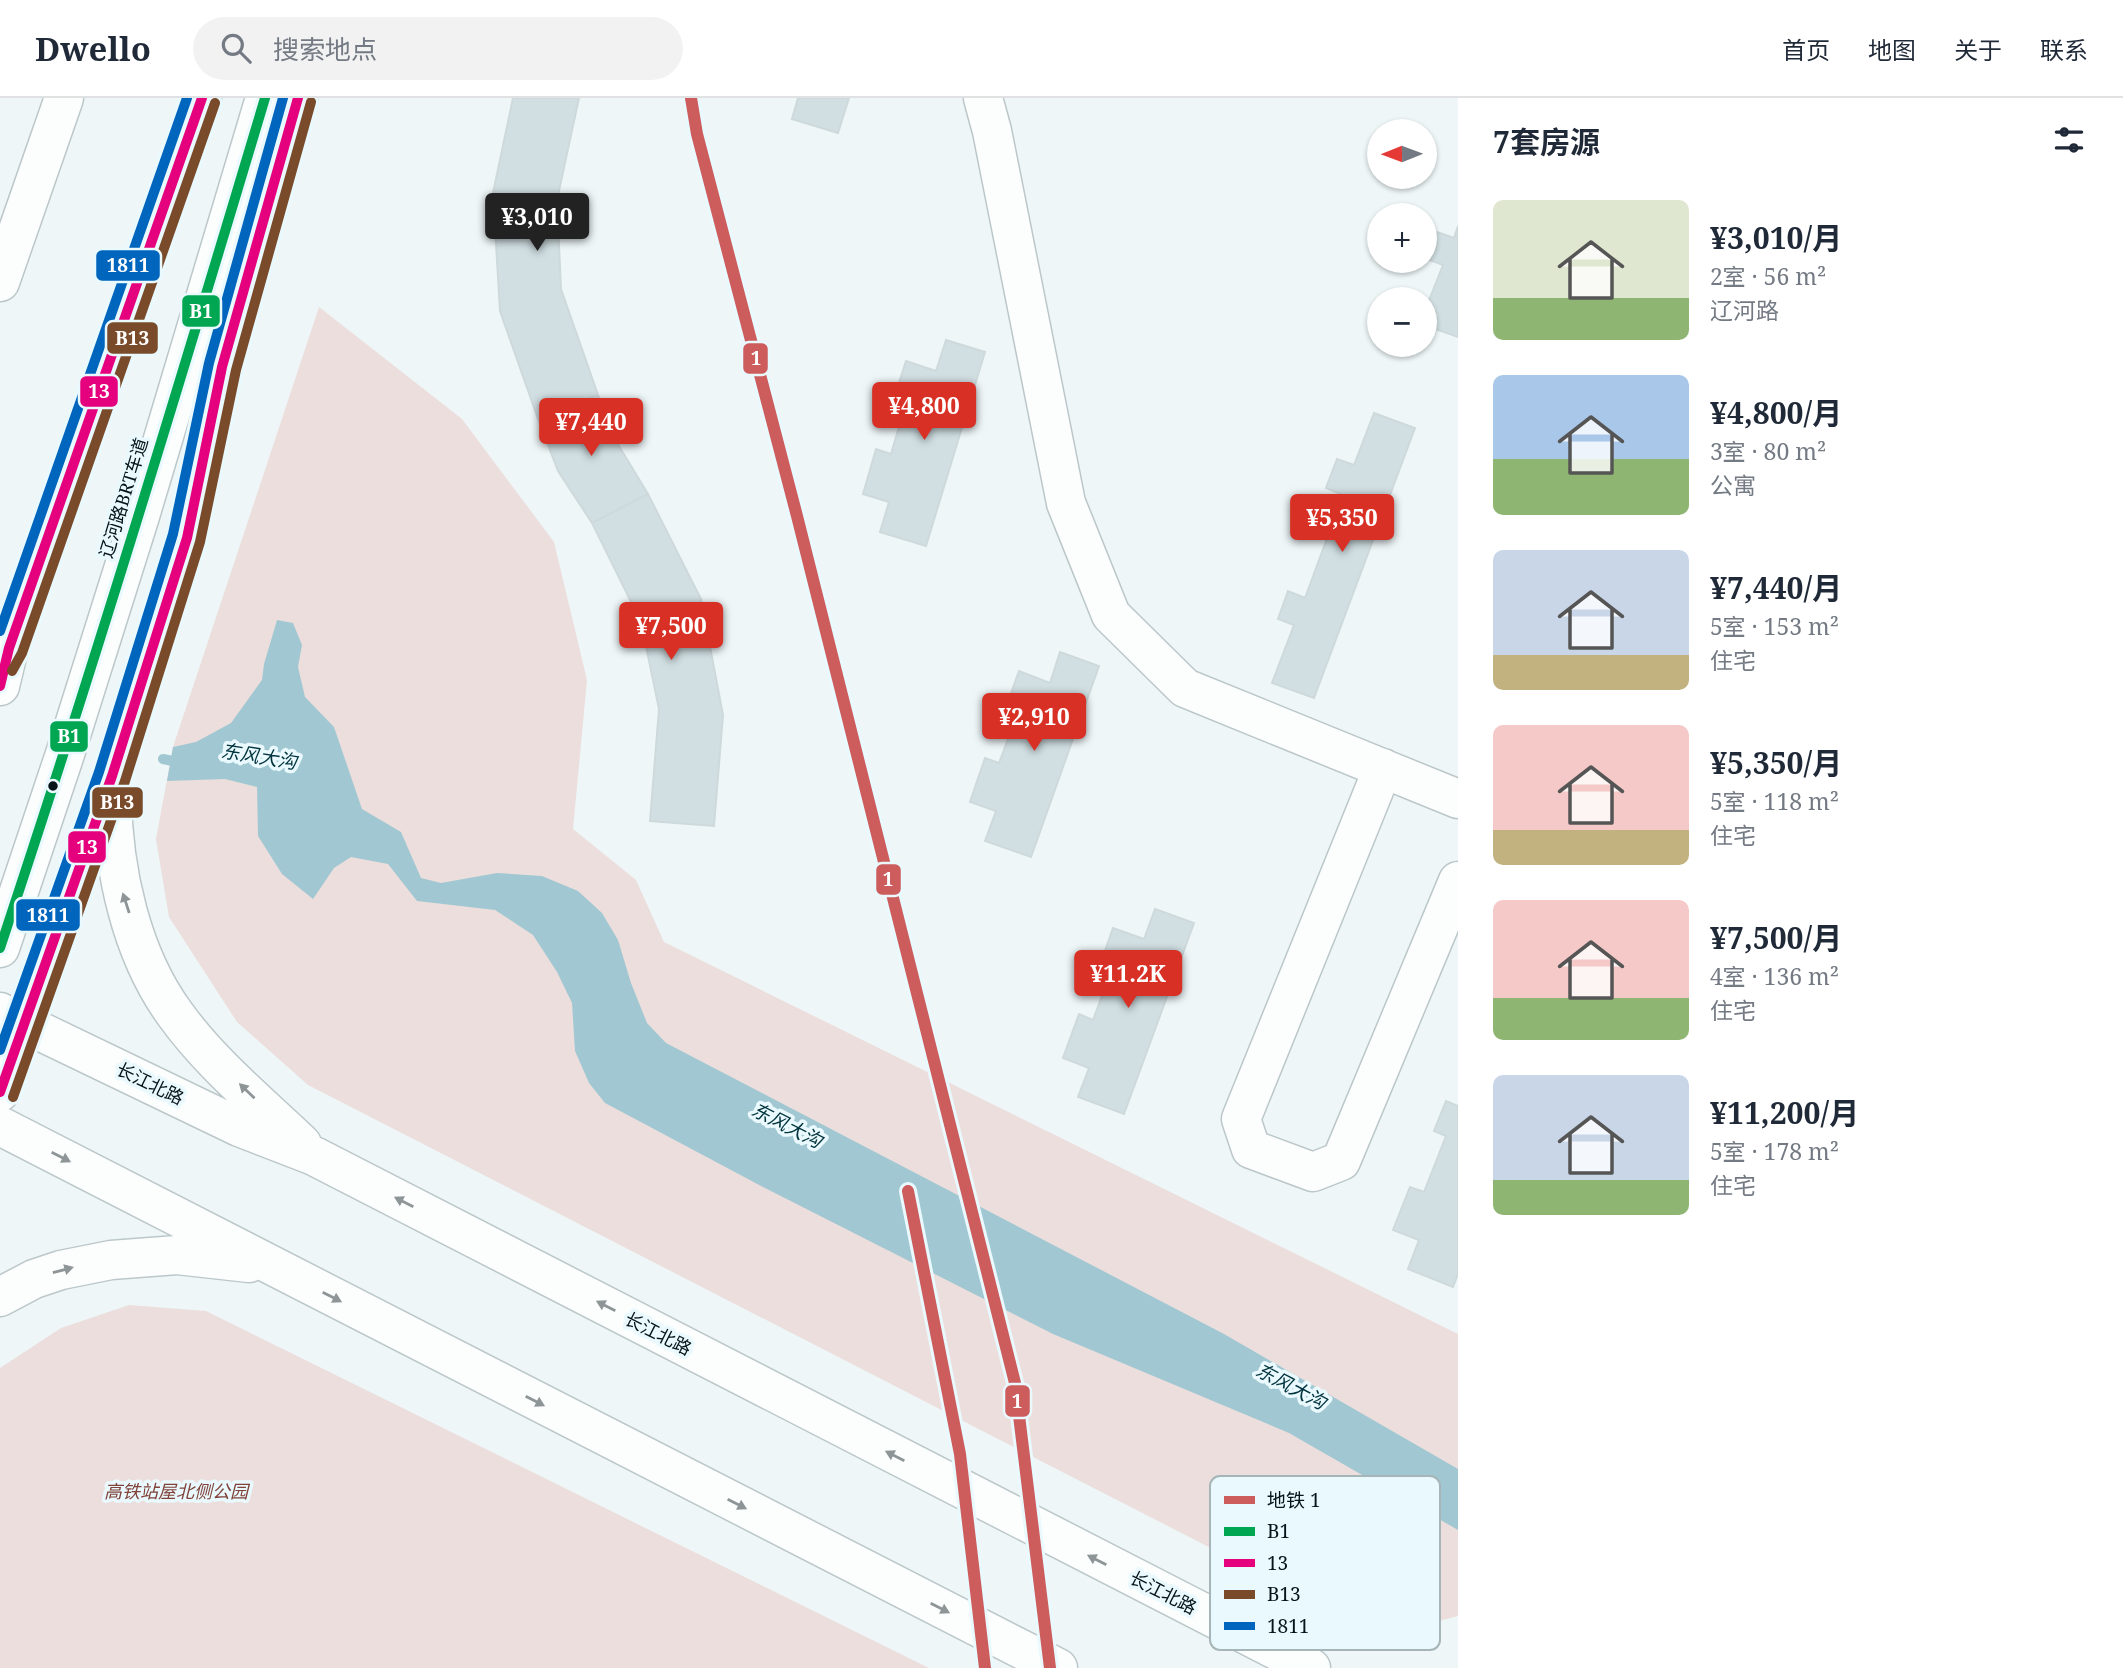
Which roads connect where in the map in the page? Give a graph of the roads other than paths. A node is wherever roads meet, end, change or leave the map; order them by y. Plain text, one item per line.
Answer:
1 (64, 98) edge
2 (202, 98) edge
3 (246, 98) edge
4 (265, 98) edge
5 (298, 98) edge
6 (983, 98) edge
7 (0, 282) edge
8 (5, 656) edge
9 (78, 678) junction
10 (0, 685) edge
11 (56, 749) junction
12 (1382, 768) junction
13 (113, 773) junction
14 (1458, 799) edge
15 (1458, 881) edge
16 (0, 897) edge
17 (0, 948) edge
18 (12, 1018) edge
19 (0, 1092) edge
20 (0, 1126) edge
21 (314, 1156) junction
22 (272, 1266) junction
23 (0, 1297) edge
24 (1210, 1616) edge
25 (1276, 1650) edge
26 (1058, 1668) edge
27 (1311, 1668) edge

1 - 7 main road
2 - 8 main road
3 - 9 main road, 辽河路BRT车道
4 - 9 main road, 辽河路BRT车道
5 - 13 main road
6 - 12 main road
8 - 10 main road
9 - 11 main road, 辽河路BRT车道
11 - 16 main road, 辽河路BRT车道
11 - 17 main road, 辽河路BRT车道
12 - 14 main road
12 - 15 main road
13 - 18 main road
21 -> 13 main road
18 - 19 main road
18 - 21 main road, 长江北路
20 -> 22 main road
24 -> 21 main road, 长江北路
23 -> 22 main road
22 -> 26 main road
27 -> 25 main road, 长江北路

